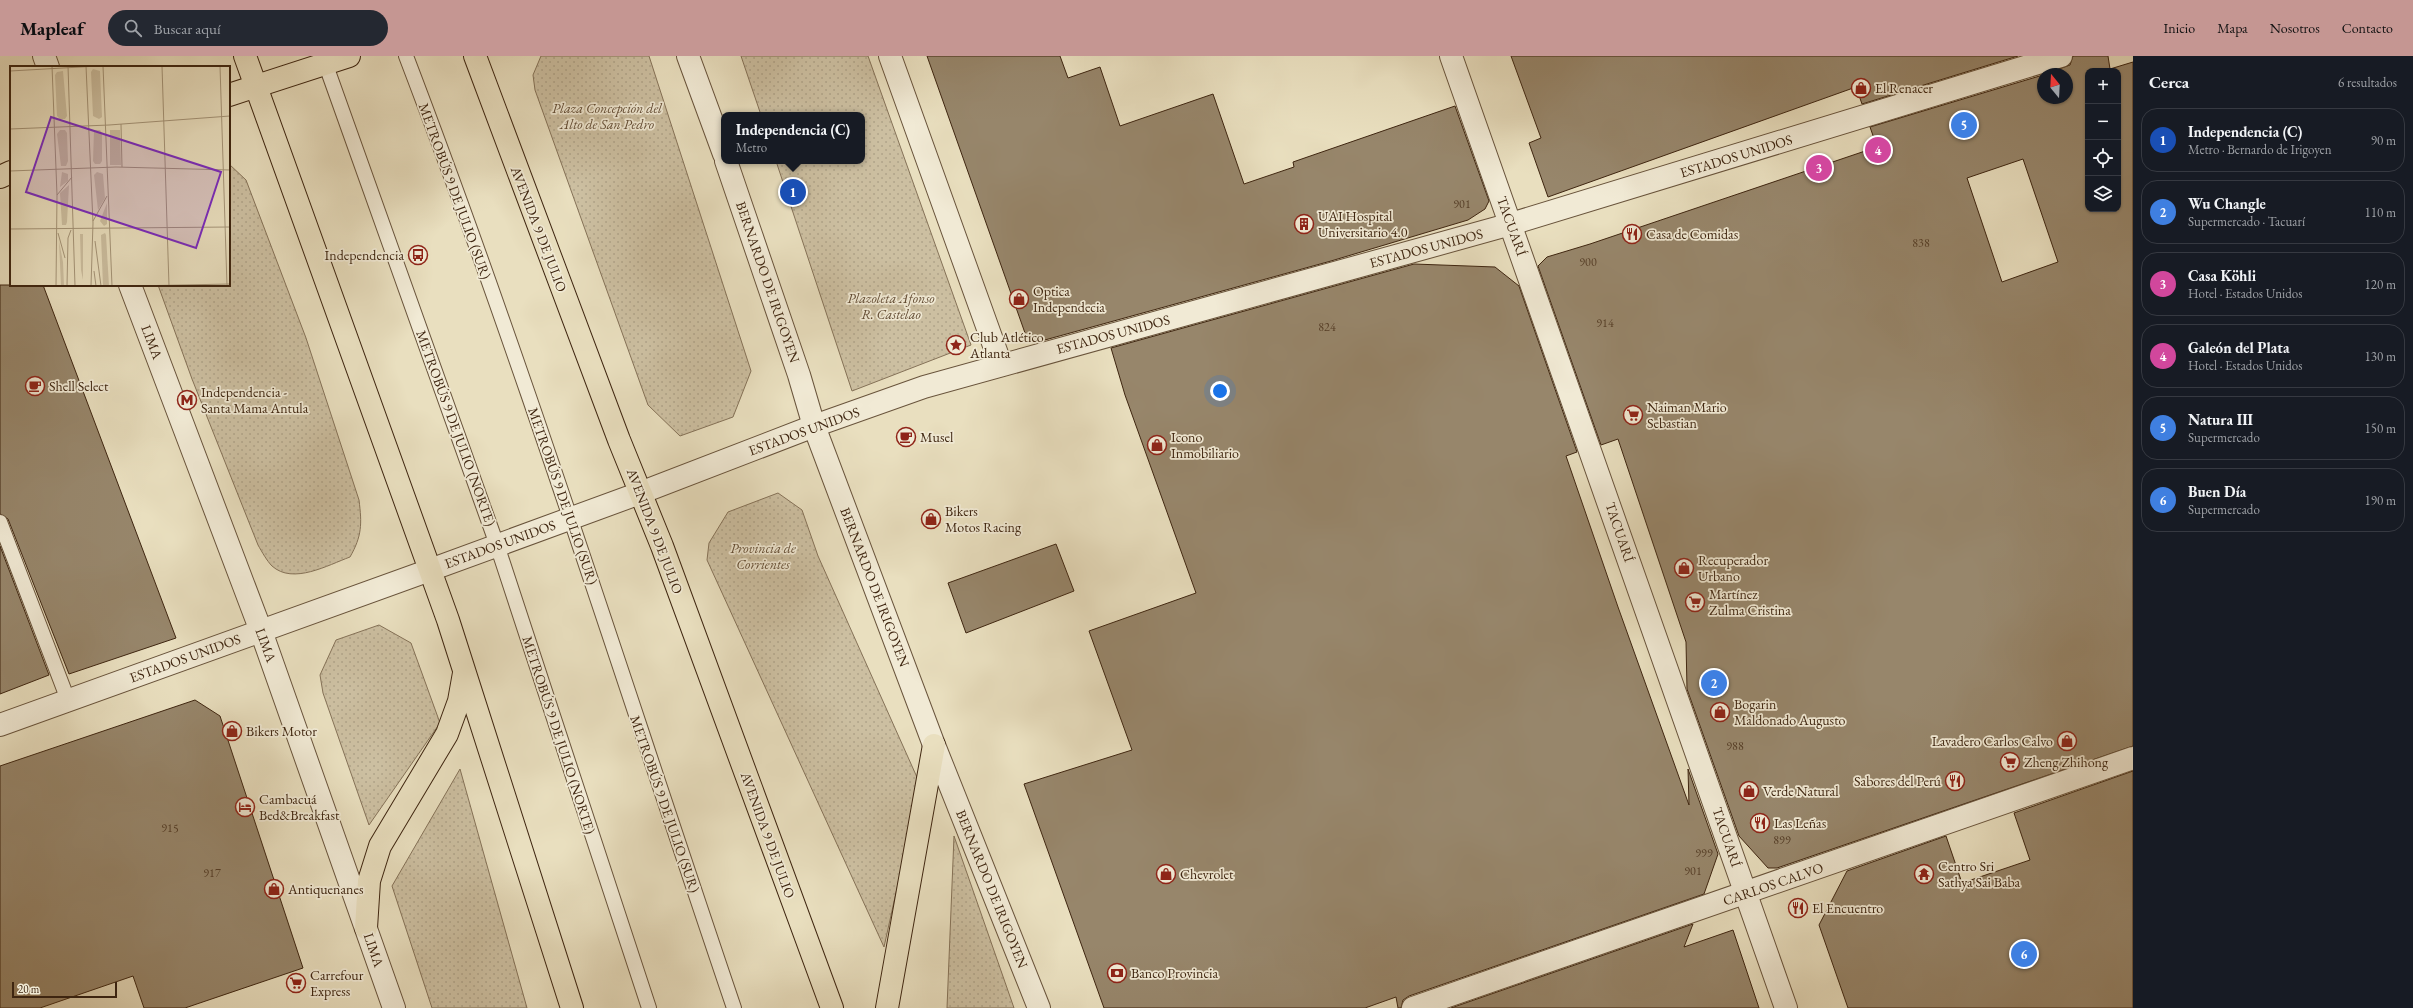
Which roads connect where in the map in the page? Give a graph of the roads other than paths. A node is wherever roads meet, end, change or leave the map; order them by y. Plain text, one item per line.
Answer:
1 (44, 56) edge
2 (245, 56) edge
3 (348, 56) edge
4 (406, 56) edge
5 (475, 56) edge
6 (688, 56) edge
7 (890, 56) edge
8 (1451, 56) edge
9 (2061, 56) edge
10 (325, 60) edge
11 (48, 66) edge
12 (256, 86) junction
13 (230, 95) edge
14 (721, 146) edge
15 (727, 164) edge
16 (10, 172) edge
17 (0, 177) edge
18 (1511, 224) junction
19 (130, 286) edge
20 (1001, 365) junction
21 (814, 426) junction
22 (640, 493) junction
23 (572, 517) junction
24 (0, 522) edge
25 (497, 545) junction
26 (430, 570) junction
27 (261, 631) junction
28 (464, 670) junction
29 (68, 700) junction
30 (0, 725) edge
31 (934, 745) junction
32 (2133, 758) edge
33 (1747, 893) junction
34 (366, 928) junction
35 (394, 1008) edge
36 (572, 1008) edge
37 (649, 1008) edge
38 (734, 1008) edge
39 (832, 1008) edge
40 (887, 1008) edge
41 (1039, 1008) edge
42 (1413, 1008) edge
43 (1786, 1008) edge

1 - 11 street
2 - 12 main road
3 - 10 main road
4 - 23 lane, METROBÚS 9 DE JULIO (SUR)
5 - 22 main road, AVENIDA 9 DE JULIO
6 - 14 street
7 - 20 street
8 - 18 street, TACUARÍ
9 - 18 street, ESTADOS UNIDOS
10 - 12 main road
10 - 25 lane, METROBÚS 9 DE JULIO (NORTE)
12 - 13 main road
12 - 26 main road
15 - 21 street, BERNARDO DE IRIGOYEN
16 - 17 main road
18 - 20 street, ESTADOS UNIDOS
18 - 33 street, TACUARÍ
19 - 27 street, LIMA
20 - 21 street, ESTADOS UNIDOS
21 - 22 street, ESTADOS UNIDOS
21 - 31 street, BERNARDO DE IRIGOYEN
22 - 23 street, ESTADOS UNIDOS
22 - 39 main road, AVENIDA 9 DE JULIO
23 - 25 street, ESTADOS UNIDOS
23 - 38 lane, METROBÚS 9 DE JULIO (SUR)
24 - 29 lane
25 - 26 street, ESTADOS UNIDOS
25 - 37 lane, METROBÚS 9 DE JULIO (NORTE)
26 - 27 street, ESTADOS UNIDOS
26 - 28 main road
27 - 29 street, ESTADOS UNIDOS
27 - 34 street, LIMA
28 - 34 main road
28 - 36 main road
29 - 30 street, ESTADOS UNIDOS
31 - 40 main road
31 - 41 street, BERNARDO DE IRIGOYEN
32 - 33 street, CARLOS CALVO
33 - 42 street, CARLOS CALVO
33 - 43 street, TACUARÍ
34 - 35 street, LIMA

